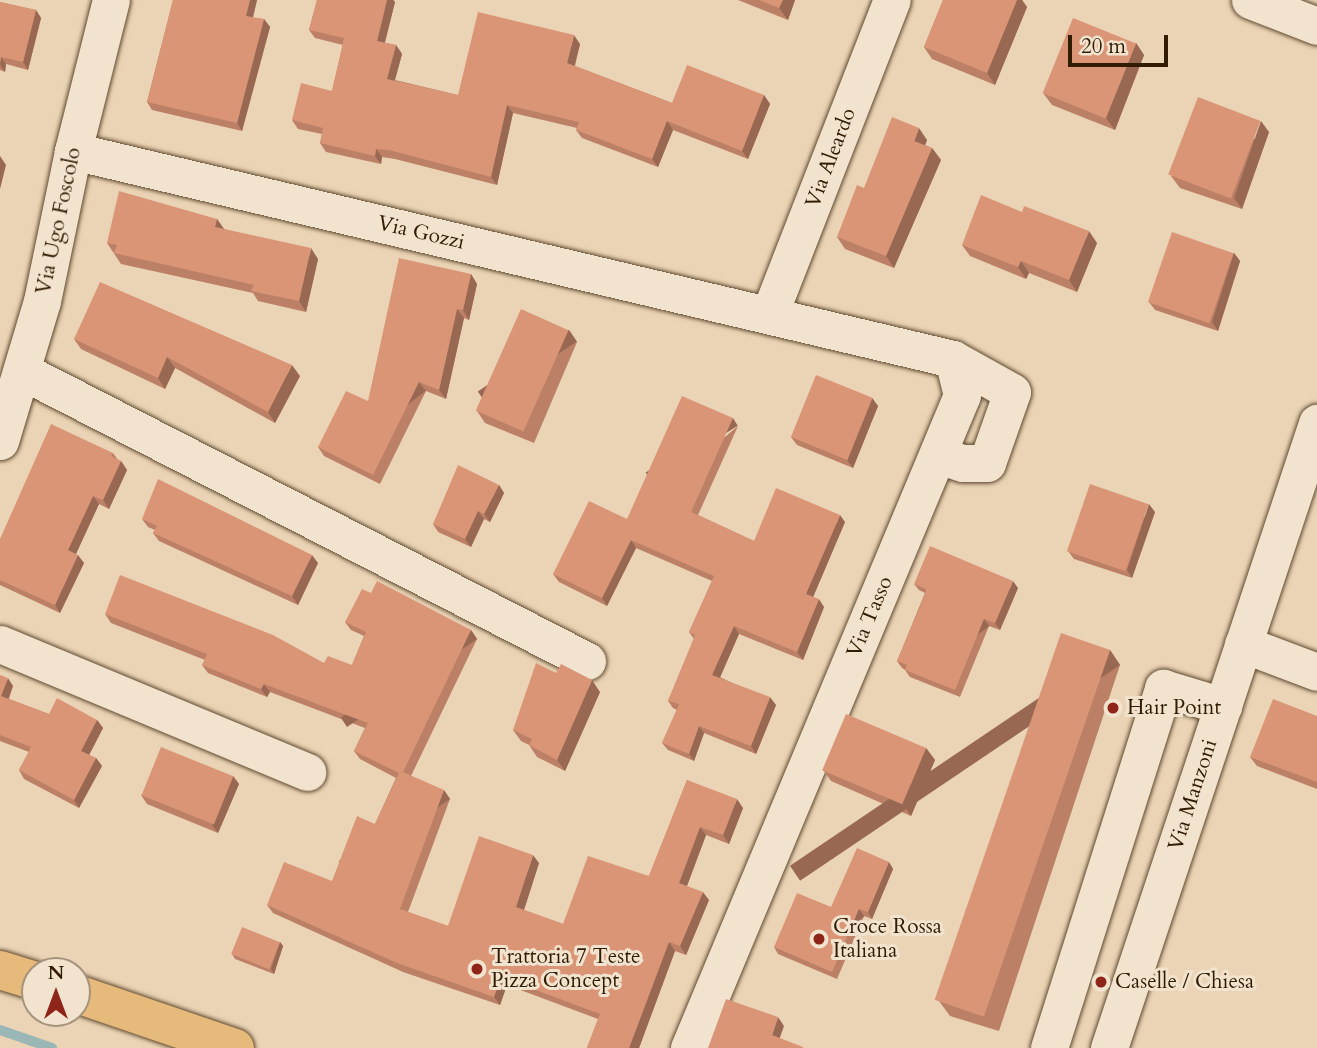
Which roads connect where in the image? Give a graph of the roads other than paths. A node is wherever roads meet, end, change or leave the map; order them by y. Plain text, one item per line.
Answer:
1 (111, 0) edge
2 (892, 0) edge
3 (1250, 0) edge
4 (1317, 26) edge
5 (73, 151) junction
6 (769, 315) junction
7 (953, 359) junction
8 (24, 372) junction
9 (1317, 423) edge
10 (0, 441) edge
11 (938, 455) junction
12 (0, 644) edge
13 (1243, 644) junction
14 (587, 661) dead end
15 (1317, 672) edge
16 (1223, 706) junction
17 (307, 772) dead end
18 (0, 970) edge
19 (21, 977) edge
20 (91, 999) edge
21 (235, 1048) edge
22 (689, 1048) edge
23 (1049, 1048) edge
24 (1109, 1048) edge

1 - 5 street, Via Ugo Foscolo
2 - 6 street, Via Aleardo
3 - 4 street
5 - 6 street, Via Gozzi
5 - 8 street, Via Ugo Foscolo
6 - 7 street
7 - 11 street, Via Tasso
7 - 11 street
8 - 10 street, Via Ugo Foscolo
8 - 14 street
9 - 13 street, Via Manzoni
11 - 22 street, Via Tasso
12 - 17 street
13 - 15 street
13 - 16 street, Via Manzoni
16 - 23 street
16 - 24 street, Via Manzoni
18 - 19 main road
20 - 21 main road

